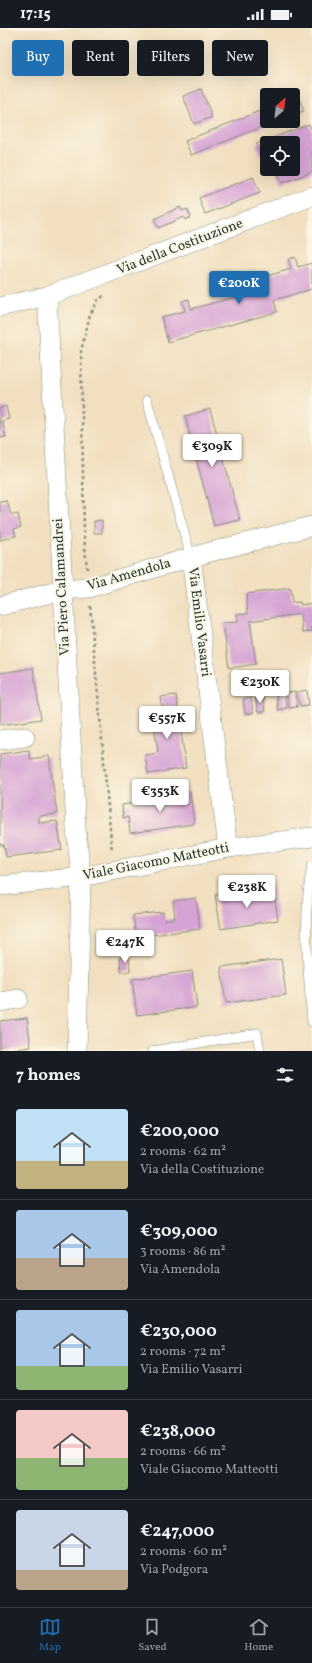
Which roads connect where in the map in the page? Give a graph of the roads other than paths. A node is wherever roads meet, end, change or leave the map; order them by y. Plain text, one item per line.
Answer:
1 (312, 196) edge
2 (47, 296) junction
3 (0, 307) edge
4 (147, 400) dead end
5 (312, 526) edge
6 (191, 557) junction
7 (62, 590) junction
8 (0, 606) edge
9 (25, 737) dead end
10 (0, 740) edge
11 (312, 836) edge
12 (228, 848) junction
13 (312, 865) edge
14 (81, 877) junction
15 (0, 886) edge
16 (312, 1022) edge
17 (77, 1051) edge
18 (153, 1051) edge
19 (260, 1051) edge

1 - 2 street, Via della Costituzione
2 - 3 street, Via della Costituzione
2 - 7 street, Via Piero Calamandrei
4 - 6 lane, Via Emilio Vasarri
5 - 6 street, Via Amendola
6 - 7 street, Via Amendola
6 - 12 street, Via Emilio Vasarri
7 - 8 street, Via Amendola
7 - 14 street, Via Piero Calamandrei
9 - 10 street
11 - 12 street, Viale Giacomo Matteotti
12 - 14 street, Viale Giacomo Matteotti
13 - 16 lane
14 - 15 street, Viale Giacomo Matteotti
14 - 17 street, Via Piero Calamandrei
18 - 19 lane

